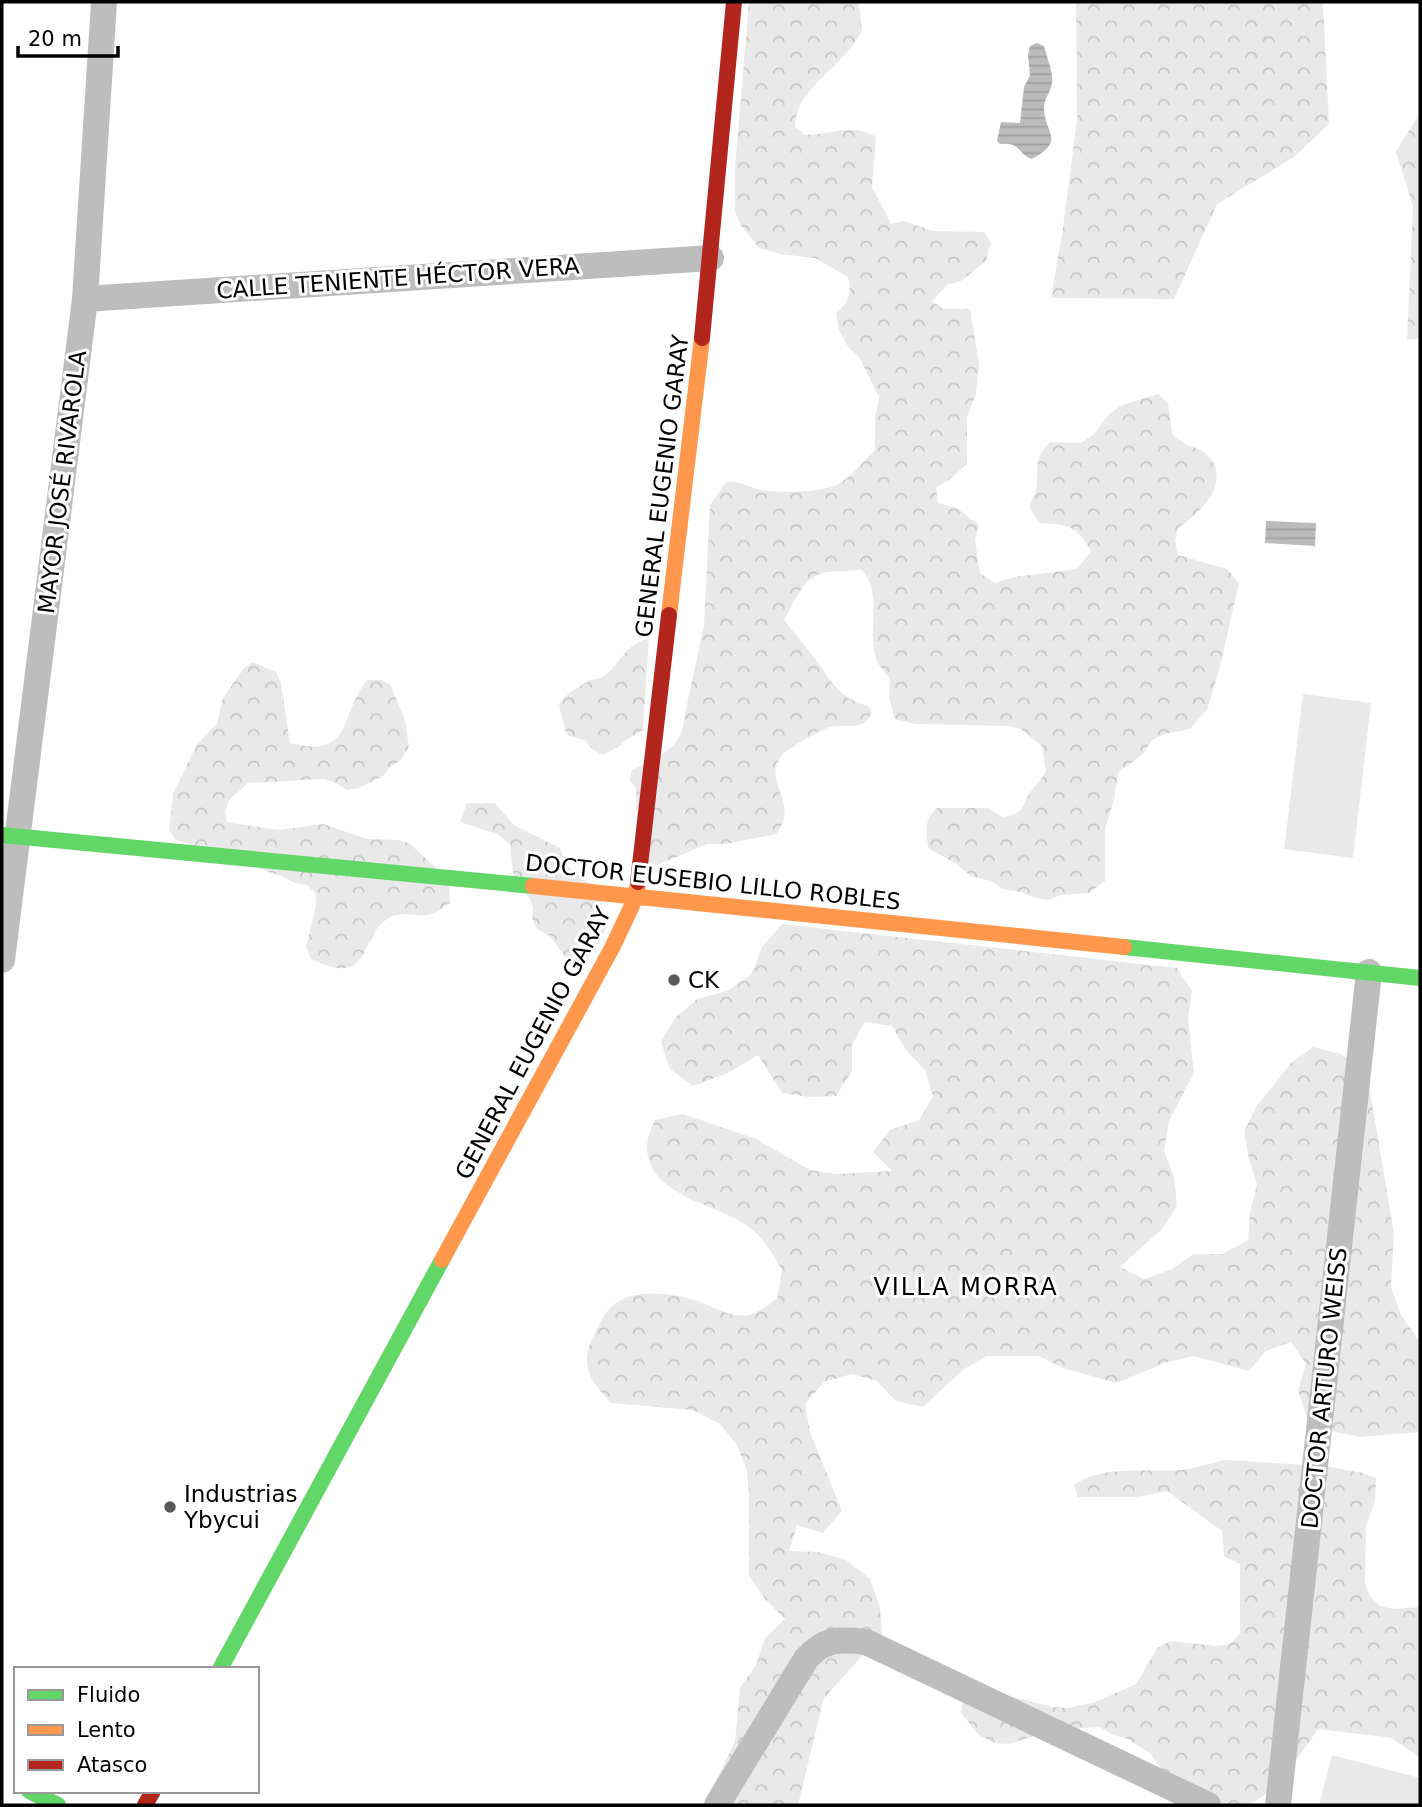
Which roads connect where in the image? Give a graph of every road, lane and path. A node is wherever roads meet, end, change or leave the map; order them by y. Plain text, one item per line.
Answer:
1 (104, 2) edge
2 (734, 2) edge
3 (712, 258) junction
4 (85, 299) junction
5 (10, 835) edge
6 (636, 897) junction
7 (2, 960) edge
8 (1369, 972) junction
9 (1420, 978) edge
10 (221, 1667) edge
11 (33, 1793) edge
12 (58, 1805) edge
13 (717, 1805) edge
14 (1209, 1805) edge
15 (1278, 1805) edge

1 - 4 street, MAYOR JOSÉ RIVAROLA
2 - 3 street, GENERAL EUGENIO GARAY
3 - 4 street, CALLE TENIENTE HÉCTOR VERA
3 - 6 street, GENERAL EUGENIO GARAY
4 - 5 street, MAYOR JOSÉ RIVAROLA
5 - 6 street, DOCTOR EUSEBIO LILLO ROBLES
5 - 7 street, MAYOR JOSÉ RIVAROLA
6 - 8 street, DOCTOR EUSEBIO LILLO ROBLES
6 - 10 street, GENERAL EUGENIO GARAY
8 - 9 street, DOCTOR EUSEBIO LILLO ROBLES
8 - 15 street, DOCTOR ARTURO WEISS
11 - 12 street
13 - 14 street

